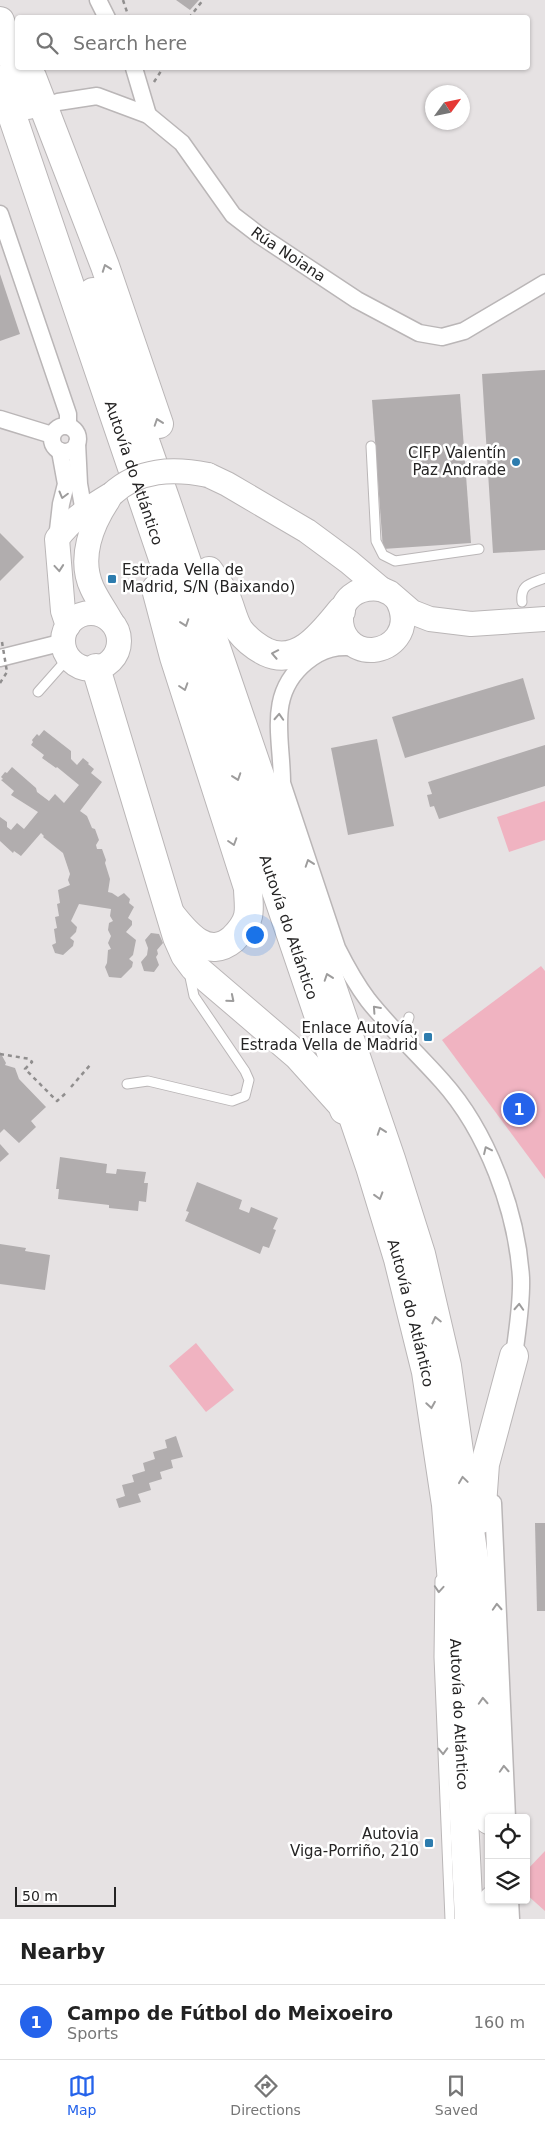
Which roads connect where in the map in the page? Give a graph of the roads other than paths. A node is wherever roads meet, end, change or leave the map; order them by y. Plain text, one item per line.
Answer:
1 (98, 0) edge
2 (106, 15) edge
3 (8, 38) edge
4 (15, 60) edge
5 (18, 70) edge
6 (27, 70) edge
7 (135, 70) edge
8 (0, 80) edge
9 (58, 102) dead end
10 (148, 115) junction
11 (15, 121) junction
12 (0, 214) edge
13 (545, 282) edge
14 (0, 419) edge
15 (68, 426) junction
16 (52, 435) junction
17 (78, 443) junction
18 (371, 446) dead end
19 (60, 451) junction
20 (112, 494) junction
21 (84, 512) junction
22 (57, 539) junction
23 (479, 548) dead end
24 (334, 551) junction
25 (209, 571) junction
26 (545, 578) edge
27 (91, 586) junction
28 (389, 595) junction
29 (522, 602) dead end
30 (343, 607) junction
31 (545, 619) edge
32 (111, 621) junction
33 (457, 624) junction
34 (67, 641) junction
35 (393, 642) junction
36 (361, 648) junction
37 (3, 657) edge
38 (96, 668) junction
39 (38, 692) dead end
40 (282, 783) junction
41 (172, 916) junction
42 (194, 967) junction
43 (409, 1017) dead end
44 (403, 1038) junction
45 (127, 1084) dead end
46 (370, 1167) junction
47 (514, 1356) junction
48 (446, 1505) junction
49 (441, 1565) dead end
50 (440, 1575) dead end
51 (477, 1580) junction
52 (489, 1814) edge
53 (507, 1814) edge
54 (495, 1913) edge
55 (450, 1919) edge

1 - 2 street
4 -> 3 highway, Autovía do Atlántico
51 -> 5 highway, Autovía do Atlántico
25 -> 6 highway
7 - 10 street
8 - 11 highway, Autovía do Atlántico
9 - 10 street, Rúa Noiana
10 - 13 street, Rúa Noiana
11 -> 41 highway
11 -> 46 highway, Autovía do Atlántico
12 - 15 street
14 - 16 street
15 - 16 street
15 - 17 street
16 - 19 street
17 - 19 street
17 - 21 street
18 - 23 lane
19 -> 22 street
20 - 21 main road
20 - 24 main road, bridge
20 - 27 main road
21 - 22 main road
21 - 27 main road
22 -> 34 main road
24 - 28 main road
24 - 30 main road
30 -> 25 highway
25 - 40 highway
26 - 29 lane
27 - 32 main road
28 - 30 main road
28 - 33 main road
28 - 35 main road
30 - 36 main road
31 - 33 main road
32 - 34 main road
32 - 38 main road
33 - 35 main road
34 - 37 street
34 - 38 main road
34 - 39 lane
35 - 36 main road
40 -> 36 street
38 - 41 highway
44 -> 40 street
41 - 42 highway
42 - 45 lane
42 -> 46 highway
43 - 44 lane
47 -> 44 street
46 -> 48 highway, Autovía do Atlántico
47 - 51 highway
53 -> 47 street
48 - 49 lane
48 - 54 highway, Autovía do Atlántico
50 -> 55 lane
52 -> 51 highway, Autovía do Atlántico

